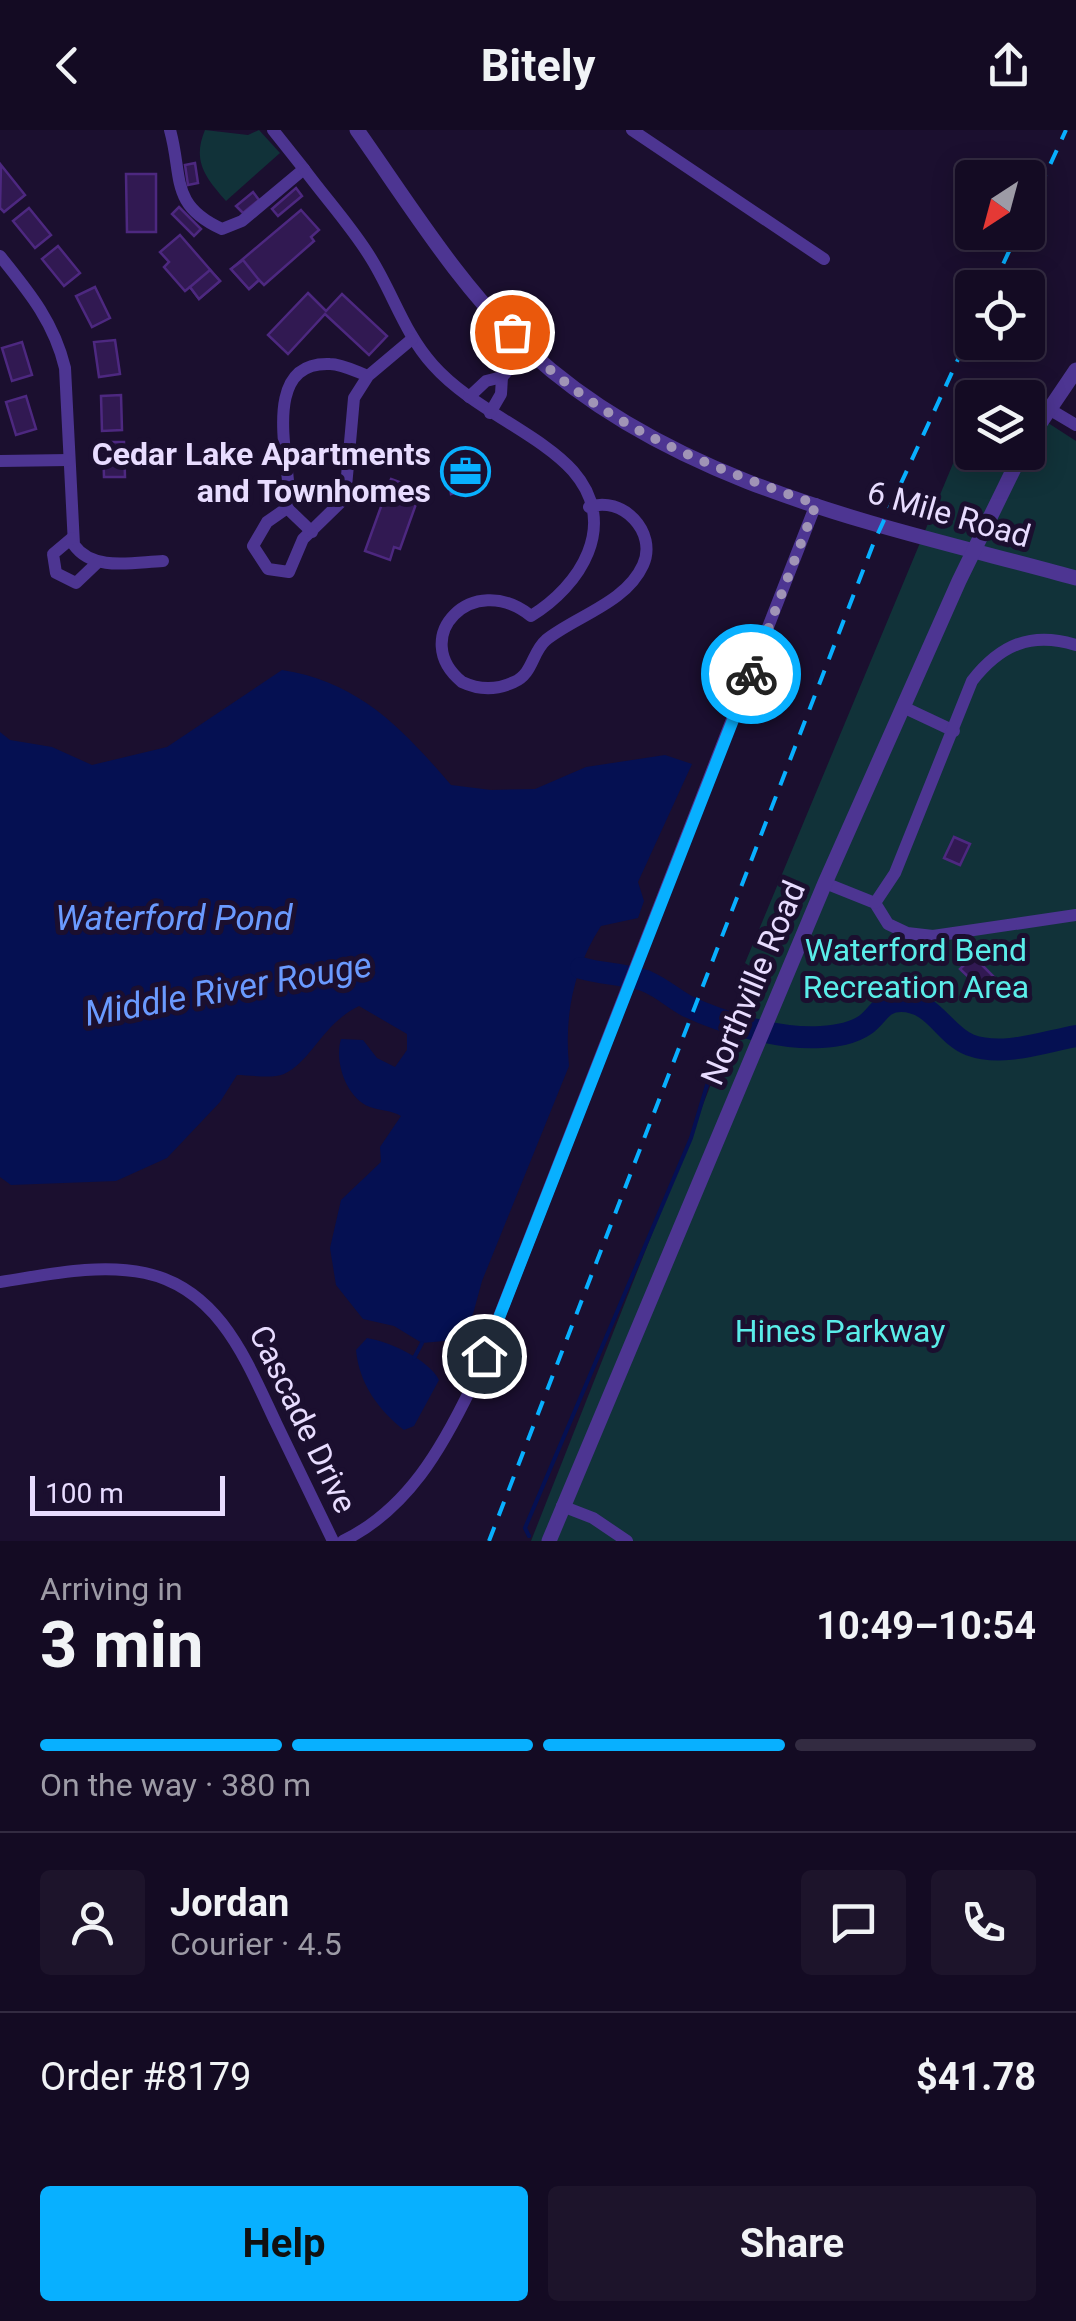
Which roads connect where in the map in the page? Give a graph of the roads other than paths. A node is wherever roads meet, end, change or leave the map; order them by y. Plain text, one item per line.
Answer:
1 (170, 130) edge
2 (273, 130) edge
3 (357, 130) edge
4 (634, 130) edge
5 (304, 169) junction
6 (0, 256) edge
7 (824, 258) dead end
8 (412, 339) junction
9 (527, 349) junction
10 (1076, 370) edge
11 (368, 376) junction
12 (502, 377) junction
13 (470, 397) junction
14 (1049, 409) junction
15 (490, 413) junction
16 (1045, 415) edge
17 (1076, 426) edge
18 (69, 460) junction
19 (0, 461) edge
20 (1013, 470) edge
21 (816, 504) junction
22 (589, 507) junction
23 (287, 508) junction
24 (312, 532) junction
25 (72, 538) junction
26 (974, 550) junction
27 (163, 561) dead end
28 (98, 562) junction
29 (1076, 578) edge
30 (531, 616) junction
31 (544, 642) junction
32 (1076, 644) edge
33 (903, 707) junction
34 (954, 731) junction
35 (825, 883) junction
36 (875, 903) junction
37 (1076, 915) edge
38 (0, 1282) edge
39 (562, 1506) junction
40 (333, 1541) edge
41 (343, 1541) edge
42 (549, 1541) edge
43 (627, 1541) edge

1 - 5 street
2 - 5 street
3 - 9 street, 6 Mile Road
4 - 7 street
5 - 8 street
6 - 18 street
8 - 11 street
8 - 13 street
9 - 12 street
9 - 21 street, 6 Mile Road
10 - 14 street
11 - 23 street
11 - 24 street
12 - 13 street
12 - 15 street
13 - 15 street
14 - 16 street
14 - 17 street
15 - 22 street
18 - 19 street
18 - 25 street
20 - 26 street, Northville Road
21 - 26 street, 6 Mile Road
21 - 41 street, Cascade Drive
22 - 30 street
22 - 31 street
23 - 24 street
23 - 24 street
25 - 28 street
25 - 28 street
26 - 29 street, 6 Mile Road
26 - 33 street, Northville Road
27 - 28 street
30 - 31 street
30 - 31 street
32 - 34 street
33 - 34 street
33 - 35 street, Northville Road
34 - 36 street
35 - 36 street
35 - 39 street, Northville Road
36 - 37 street
38 - 40 street, Cascade Drive
39 - 42 street, Northville Road
39 - 43 street

